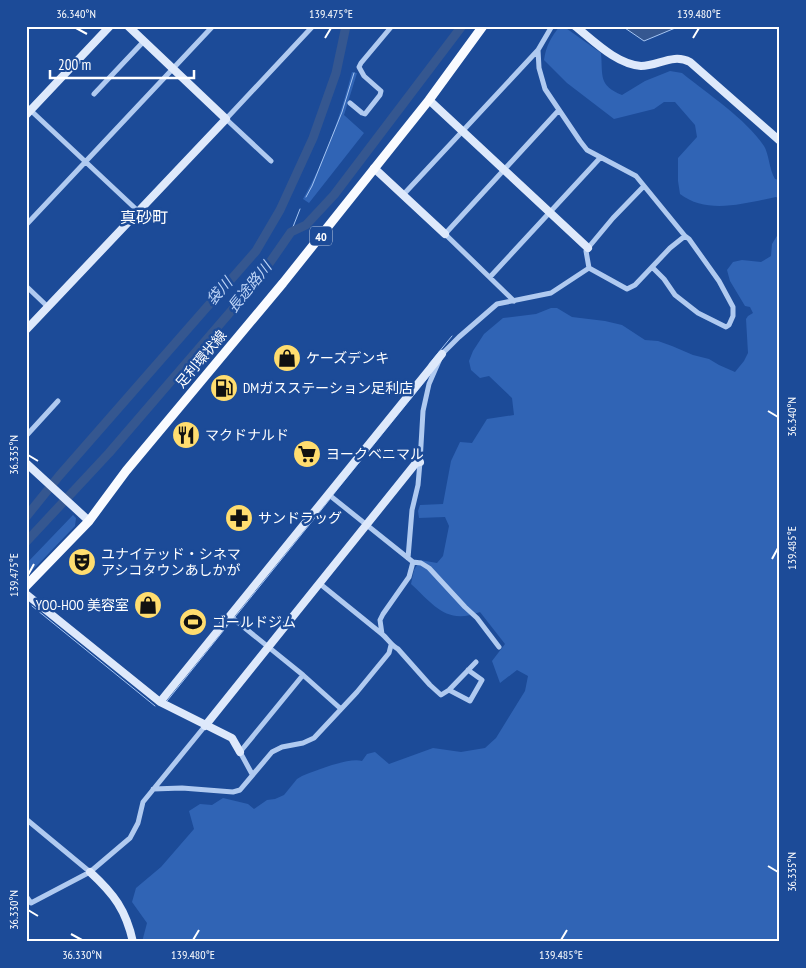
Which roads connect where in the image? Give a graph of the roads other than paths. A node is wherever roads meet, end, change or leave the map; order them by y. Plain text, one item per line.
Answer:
1 (110, 26) edge
2 (128, 26) edge
3 (213, 26) edge
4 (313, 26) edge
5 (392, 26) edge
6 (483, 26) edge
7 (552, 26) edge
8 (575, 26) edge
9 (144, 41) junction
10 (538, 50) junction
11 (173, 68) junction
12 (94, 94) dead end
13 (429, 100) junction
14 (350, 103) dead end
15 (559, 110) junction
16 (28, 111) edge
17 (226, 119) junction
18 (462, 131) junction
19 (780, 141) edge
20 (600, 158) junction
21 (271, 161) dead end
22 (85, 162) junction
23 (374, 168) junction
24 (504, 170) junction
25 (644, 186) junction
26 (403, 194) junction
27 (138, 211) junction
28 (549, 212) junction
29 (26, 225) edge
30 (445, 234) junction
31 (685, 236) junction
32 (588, 248) junction
33 (589, 268) junction
34 (653, 268) junction
35 (490, 277) junction
36 (26, 286) edge
37 (514, 301) junction
38 (48, 306) junction
39 (26, 330) edge
40 (442, 354) junction
41 (58, 401) dead end
42 (26, 436) edge
43 (420, 462) junction
44 (26, 463) edge
45 (328, 494) junction
46 (88, 521) junction
47 (367, 524) junction
48 (410, 560) junction
49 (319, 583) junction
50 (26, 586) edge
51 (26, 594) edge
52 (230, 616) junction
53 (382, 634) junction
54 (392, 645) junction
55 (268, 646) junction
56 (500, 647) dead end
57 (476, 662) dead end
58 (468, 670) junction
59 (303, 675) junction
60 (448, 690) junction
61 (160, 702) junction
62 (341, 709) junction
63 (205, 726) junction
64 (240, 752) junction
65 (252, 774) junction
66 (153, 789) junction
67 (26, 819) edge
68 (90, 872) junction
69 (26, 896) edge
70 (133, 942) edge

1 - 16 street
2 - 9 street
3 - 11 street
4 - 17 street
5 - 14 street
6 - 13 main road, 足利環状線 / 40
7 - 10 street
8 - 19 street
9 - 11 street
9 - 12 street
10 - 15 street
10 - 18 street
11 - 17 street
11 - 22 street
13 - 18 street
13 - 23 main road, 足利環状線 / 40
15 - 20 street
15 - 24 street
16 - 22 street
17 - 21 street
17 - 27 street
18 - 24 street
18 - 26 street
20 - 25 street
20 - 28 street
22 - 27 street
22 - 29 street
23 - 26 street
23 - 46 main road, 足利環状線 / 40
24 - 28 street
24 - 30 street
25 - 31 street
25 - 32 street
26 - 30 street
27 - 38 street
28 - 32 street
28 - 35 street
30 - 35 street
31 - 34 street
31 - 34 street
32 - 33 street
33 - 34 street
33 - 37 street
35 - 37 street
36 - 38 street
37 - 40 street
38 - 39 street
40 - 43 street
40 - 45 street
41 - 42 street
43 - 47 street
43 - 48 street
44 - 46 street
45 - 47 street
45 - 52 street
46 - 50 main road, 足利環状線 / 40
47 - 48 street
47 - 49 street
48 - 53 street
48 - 56 street
49 - 53 street
49 - 55 street
51 - 61 street
52 - 55 street
52 - 61 street
53 - 54 street
54 - 60 street
54 - 62 street
55 - 59 street
55 - 63 street
57 - 58 street
58 - 60 street
58 - 60 street
59 - 62 street
59 - 64 street
61 - 63 street
62 - 65 street
63 - 64 street
63 - 66 street
64 - 65 street
65 - 66 street
66 - 68 street
67 - 68 street
68 - 69 street
68 - 70 street

